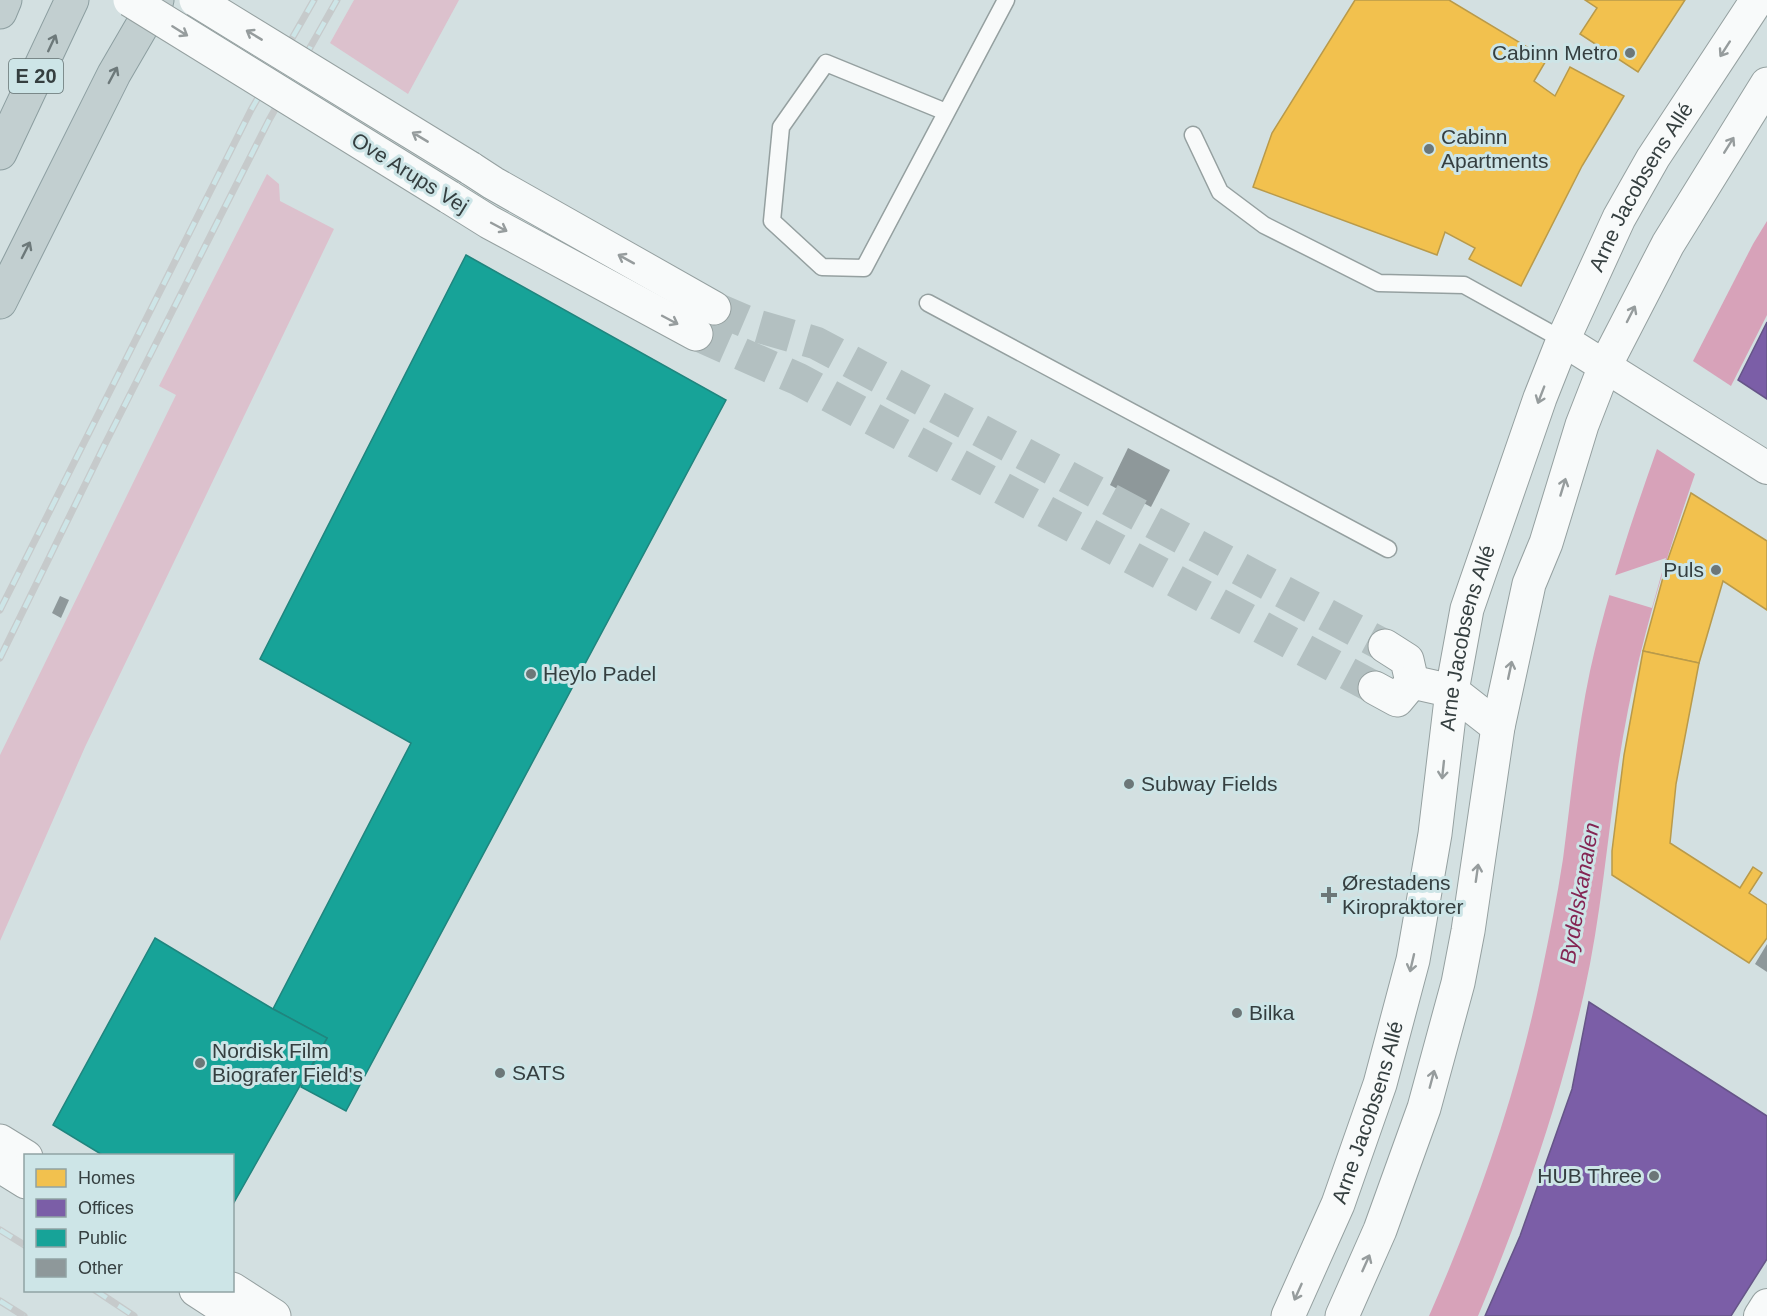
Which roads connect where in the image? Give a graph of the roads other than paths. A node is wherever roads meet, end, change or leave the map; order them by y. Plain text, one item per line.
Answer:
1 (5, 0) edge
2 (72, 0) edge
3 (130, 0) edge
4 (157, 0) edge
5 (196, 0) edge
6 (1006, 0) edge
7 (1757, 0) edge
8 (0, 12) edge
9 (1767, 84) edge
10 (946, 112) junction
11 (1193, 135) dead end
12 (0, 153) edge
13 (0, 302) edge
14 (928, 303) dead end
15 (1563, 340) junction
16 (1605, 366) junction
17 (1767, 468) edge
18 (1388, 549) dead end
19 (1384, 646) tunnel mouth
20 (1412, 682) junction
21 (1375, 688) tunnel mouth
22 (1452, 691) junction
23 (1498, 728) junction
24 (0, 1141) edge
25 (24, 1156) edge
26 (0, 1166) edge
27 (24, 1181) edge
28 (234, 1290) edge
29 (199, 1292) edge
30 (1767, 1305) edge
31 (236, 1316) edge
32 (274, 1316) edge
33 (1288, 1316) edge
34 (1342, 1316) edge
35 (1760, 1316) edge

1 - 8 highway
12 -> 2 highway, E 20
3 -> 5 street, Ove Arups Vej, bridge
13 -> 4 highway
6 - 10 lane
7 -> 15 street, Arne Jacobsens Allé
16 -> 9 street
10 - 10 lane
11 - 15 lane
14 - 18 lane
15 - 16 street
15 -> 22 street, Arne Jacobsens Allé
16 - 17 street
23 -> 16 street
19 - 20 street
20 - 21 street
20 - 22 street
22 - 23 street
22 -> 33 street, Arne Jacobsens Allé
34 -> 23 street
24 - 25 street
26 - 27 street
28 - 32 street
29 - 31 street
30 - 35 street

